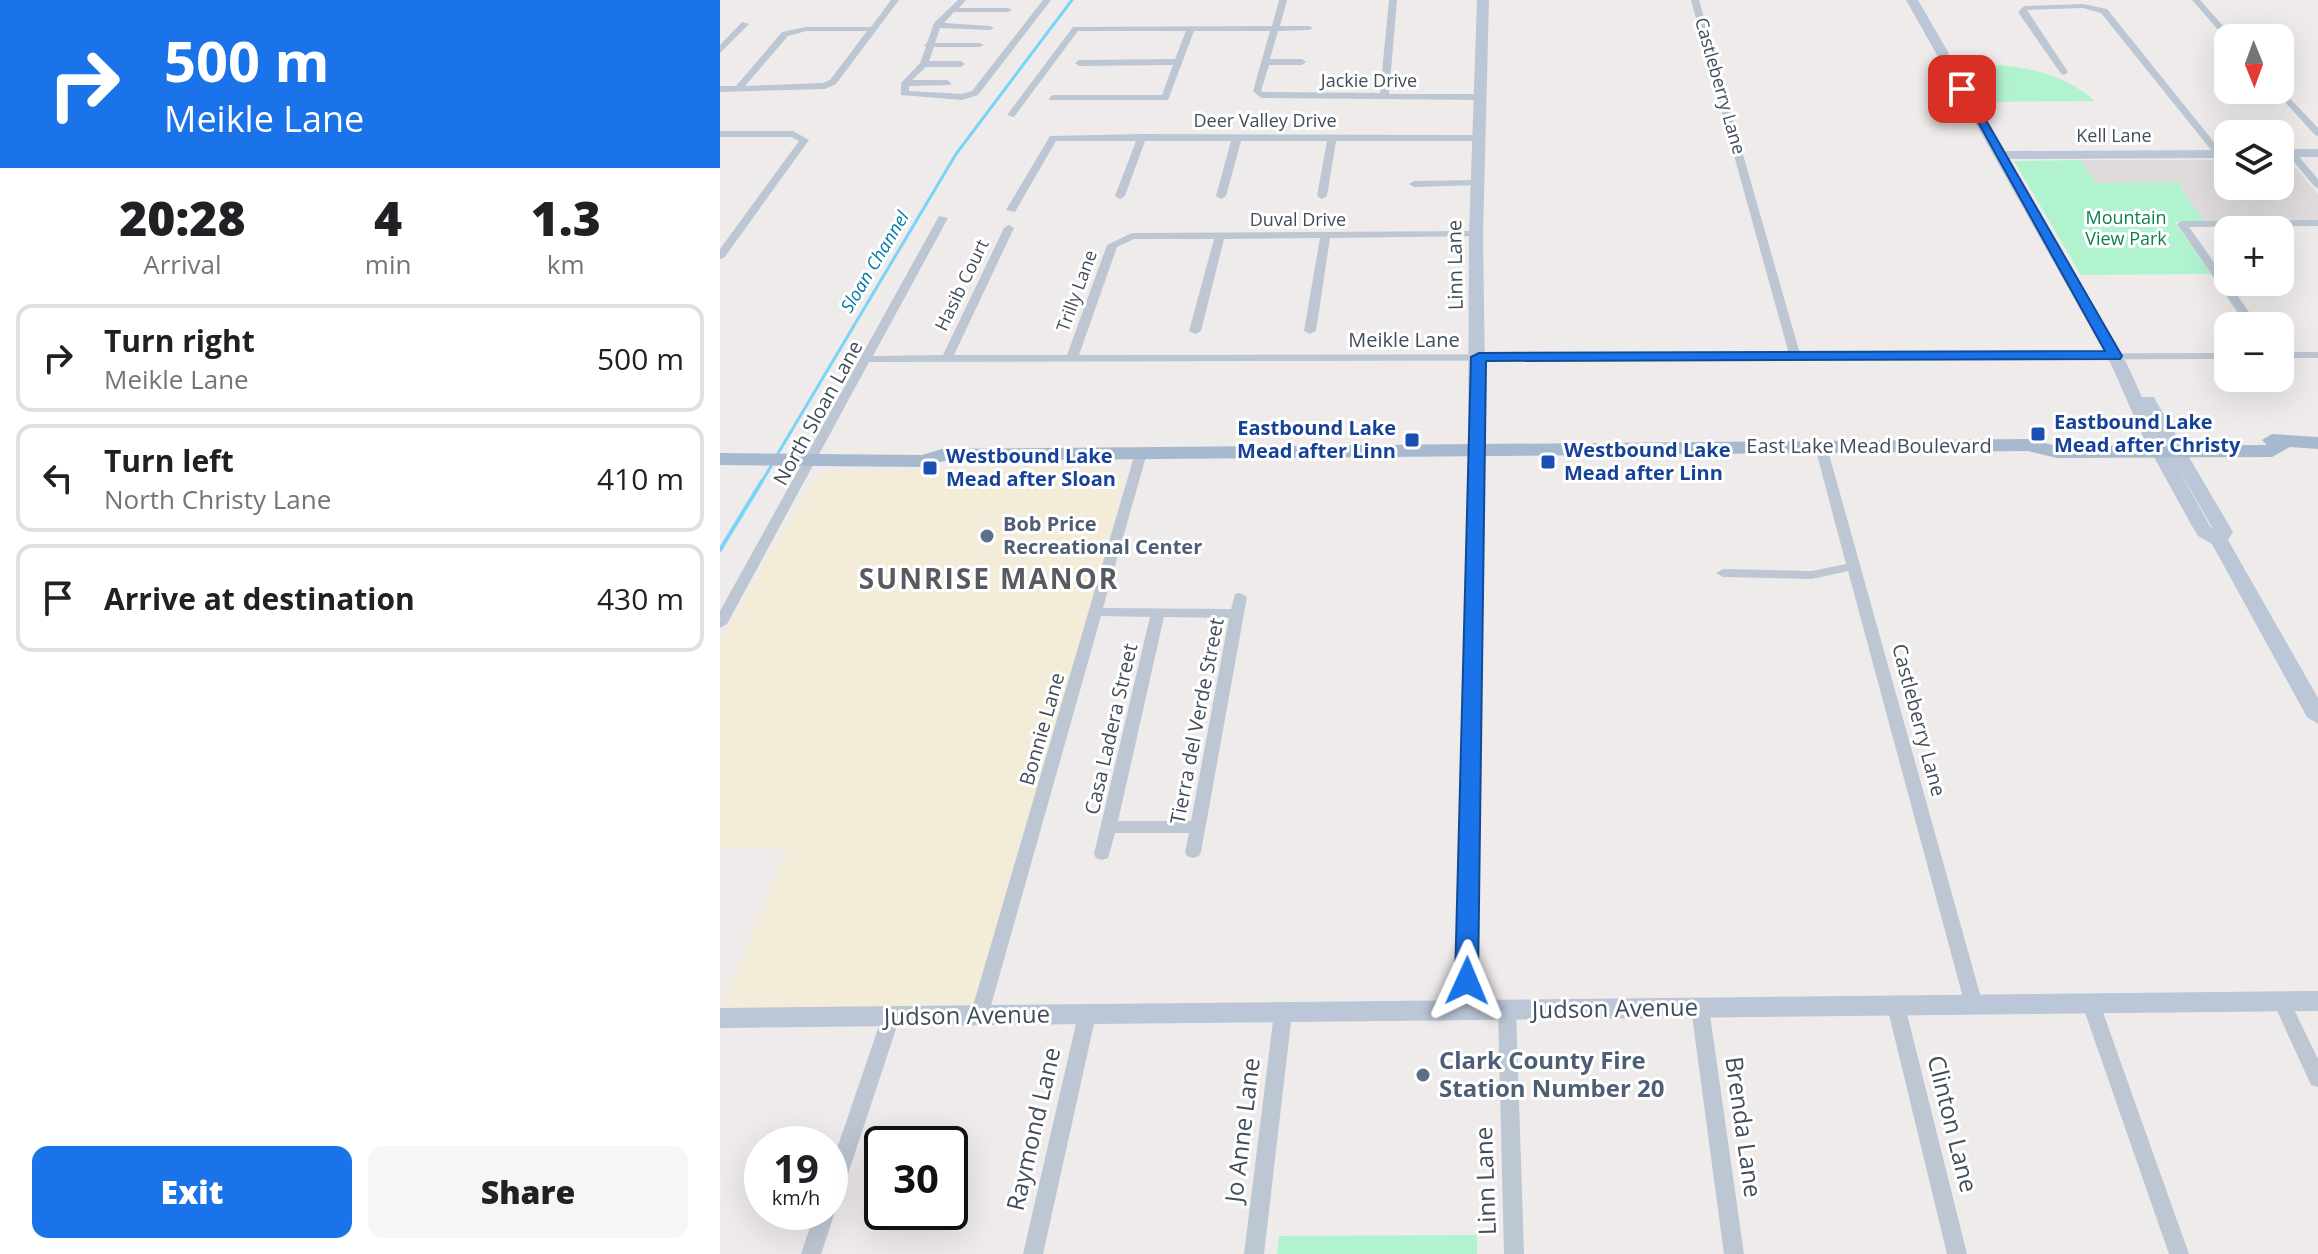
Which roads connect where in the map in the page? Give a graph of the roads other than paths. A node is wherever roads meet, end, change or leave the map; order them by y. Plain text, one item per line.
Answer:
1 (895, 0) edge
2 (962, 0) edge
3 (1047, 0) edge
4 (1283, 0) edge
5 (1393, 0) edge
6 (1483, 0) edge
7 (1695, 0) edge
8 (1912, 0) edge
9 (2196, 0) edge
10 (2057, 3) edge
11 (952, 10) junction
12 (1008, 10) dead end
13 (745, 24) dead end
14 (2217, 24) edge
15 (937, 25) junction
16 (990, 28) dead end
17 (1191, 28) junction
18 (1274, 28) junction
19 (1309, 28) dead end
20 (875, 29) junction
21 (928, 45) junction
22 (980, 45) dead end
23 (720, 50) edge
24 (1178, 62) junction
25 (1265, 62) junction
26 (1302, 62) dead end
27 (1079, 63) dead end
28 (924, 64) junction
29 (961, 64) dead end
30 (2064, 72) dead end
31 (947, 83) dead end
32 (905, 88) junction
33 (720, 89) edge
34 (738, 89) junction
35 (1384, 97) junction
36 (1479, 97) junction
37 (1053, 98) dead end
38 (2291, 104) edge
39 (1011, 115) dead end
40 (2318, 133) edge
41 (720, 134) edge
42 (1142, 137) junction
43 (1237, 137) junction
44 (1332, 137) junction
45 (1478, 138) junction
46 (2214, 142) edge
47 (2294, 153) edge
48 (2318, 153) edge
49 (2214, 154) edge
50 (2000, 155) junction
51 (2294, 161) edge
52 (1477, 183) junction
53 (1414, 184) dead end
54 (2318, 185) edge
55 (1120, 196) dead end
56 (1221, 196) dead end
57 (1322, 196) dead end
58 (1011, 210) dead end
59 (943, 218) dead end
60 (2318, 223) edge
61 (1009, 228) dead end
62 (1476, 234) junction
63 (1220, 236) junction
64 (1325, 236) junction
65 (1120, 239) joint
66 (724, 246) edge
67 (720, 256) edge
68 (2243, 312) edge
69 (1195, 331) dead end
70 (1310, 331) dead end
71 (2294, 355) edge
72 (2318, 355) edge
73 (1479, 357) junction
74 (2214, 357) edge
75 (947, 358) junction
76 (1072, 358) junction
77 (1796, 358) junction
78 (869, 359) junction
79 (2117, 360) junction
80 (2318, 443) edge
81 (2165, 445) junction
82 (1821, 447) junction
83 (720, 449) edge
84 (1477, 450) junction
85 (1141, 453) junction
86 (754, 454) junction
87 (806, 455) junction
88 (720, 459) edge
89 (1854, 566) junction
90 (1723, 573) dead end
91 (1240, 597) dead end
92 (1098, 612) junction
93 (1158, 613) junction
94 (1237, 614) junction
95 (720, 624) edge
96 (2318, 717) edge
97 (1109, 827) junction
98 (1197, 827) junction
99 (1193, 852) dead end
100 (1102, 854) dead end
101 (2318, 1001) edge
102 (2282, 1002) junction
103 (2091, 1004) junction
104 (1974, 1005) junction
105 (1896, 1006) junction
106 (1700, 1008) junction
107 (1466, 1010) junction
108 (1507, 1010) junction
109 (1283, 1013) junction
110 (1087, 1015) junction
111 (979, 1016) junction
112 (891, 1017) junction
113 (720, 1018) edge
114 (2318, 1079) edge
115 (848, 1145) edge
116 (819, 1230) edge
117 (811, 1254) edge
118 (1033, 1254) edge
119 (1254, 1254) edge
120 (1514, 1254) edge
121 (1734, 1254) edge
122 (1957, 1254) edge
123 (2179, 1254) edge

1 - 20 street
2 - 11 street
3 - 32 street
4 - 18 street
5 - 35 street
6 - 36 street, Linn Lane
7 - 77 street, Castleberry Lane
8 - 50 street
9 - 14 street
10 - 30 street
10 - 46 street
11 - 12 street
11 - 15 street
13 - 23 street
15 - 16 street
15 - 21 street
17 - 18 street
17 - 24 street
17 - 39 street
18 - 19 street
18 - 25 street
20 - 34 street
20 - 34 street
21 - 22 street
21 - 28 street
24 - 27 street
24 - 37 street
25 - 26 street
25 - 35 street, Jackie Drive
28 - 29 street
28 - 32 street
31 - 32 street
33 - 34 street
35 - 36 street, Jackie Drive
36 - 45 street, Linn Lane
38 - 40 street
41 - 66 street
42 - 43 street, Deer Valley Drive
42 - 55 street
42 - 58 street, Deer Valley Drive
43 - 44 street, Deer Valley Drive
43 - 56 street
44 - 45 street, Deer Valley Drive
44 - 57 street
45 - 52 street, Linn Lane
47 - 48 street
49 - 50 street, Kell Lane
50 - 79 street
51 - 54 street
52 - 53 street
52 - 62 street, Linn Lane
59 - 78 street, North Sloan Lane
60 - 68 street
61 - 75 street, Hasib Court
62 - 64 street, Duval Drive
62 - 73 street, Linn Lane
63 - 64 street, Duval Drive
63 - 65 street, Duval Drive
63 - 69 street
64 - 70 street
65 - 76 street, Trilly Lane
66 - 67 street
71 - 72 street
73 - 76 street, Meikle Lane
73 - 77 street, Meikle Lane
73 - 84 street, Linn Lane
74 - 79 street, Meikle Lane
75 - 76 street, Meikle Lane
75 - 78 street, Meikle Lane
77 - 79 street, Meikle Lane
78 - 87 street, North Sloan Lane
79 - 81 street
80 - 81 main road, East Lake Mead Boulevard
81 - 82 main road, East Lake Mead Boulevard
81 - 96 street
82 - 84 main road, East Lake Mead Boulevard
82 - 89 street, Castleberry Lane
83 - 86 main road, East Lake Mead Boulevard
84 - 85 main road, East Lake Mead Boulevard
84 - 107 street, Linn Lane
85 - 87 main road, East Lake Mead Boulevard
85 - 92 street, Bonnie Lane
86 - 87 main road, East Lake Mead Boulevard
86 - 88 main road, East Lake Mead Boulevard
87 - 95 street, North Sloan Lane
89 - 90 street
89 - 104 street, Castleberry Lane
91 - 94 street, Tierra del Verde Street
92 - 93 street
92 - 111 street, Bonnie Lane
93 - 94 street
93 - 97 street, Casa Ladera Street
94 - 98 street, Tierra del Verde Street
97 - 98 street
97 - 100 street, Casa Ladera Street
98 - 99 street, Tierra del Verde Street
101 - 102 street, Judson Avenue
102 - 103 street, Judson Avenue
102 - 114 street
103 - 104 street, Judson Avenue
103 - 123 street
104 - 105 street, Judson Avenue
105 - 106 street, Judson Avenue
105 - 122 street, Clinton Lane
106 - 108 street, Judson Avenue
106 - 121 street, Brenda Lane
107 - 108 street, Judson Avenue
107 - 109 street, Judson Avenue
108 - 120 street, Linn Lane
109 - 110 street, Judson Avenue
109 - 119 street, Jo Anne Lane
110 - 111 street, Judson Avenue
110 - 118 street, Raymond Lane
111 - 112 street, Judson Avenue
112 - 113 street, Judson Avenue
112 - 115 street
116 - 117 street

